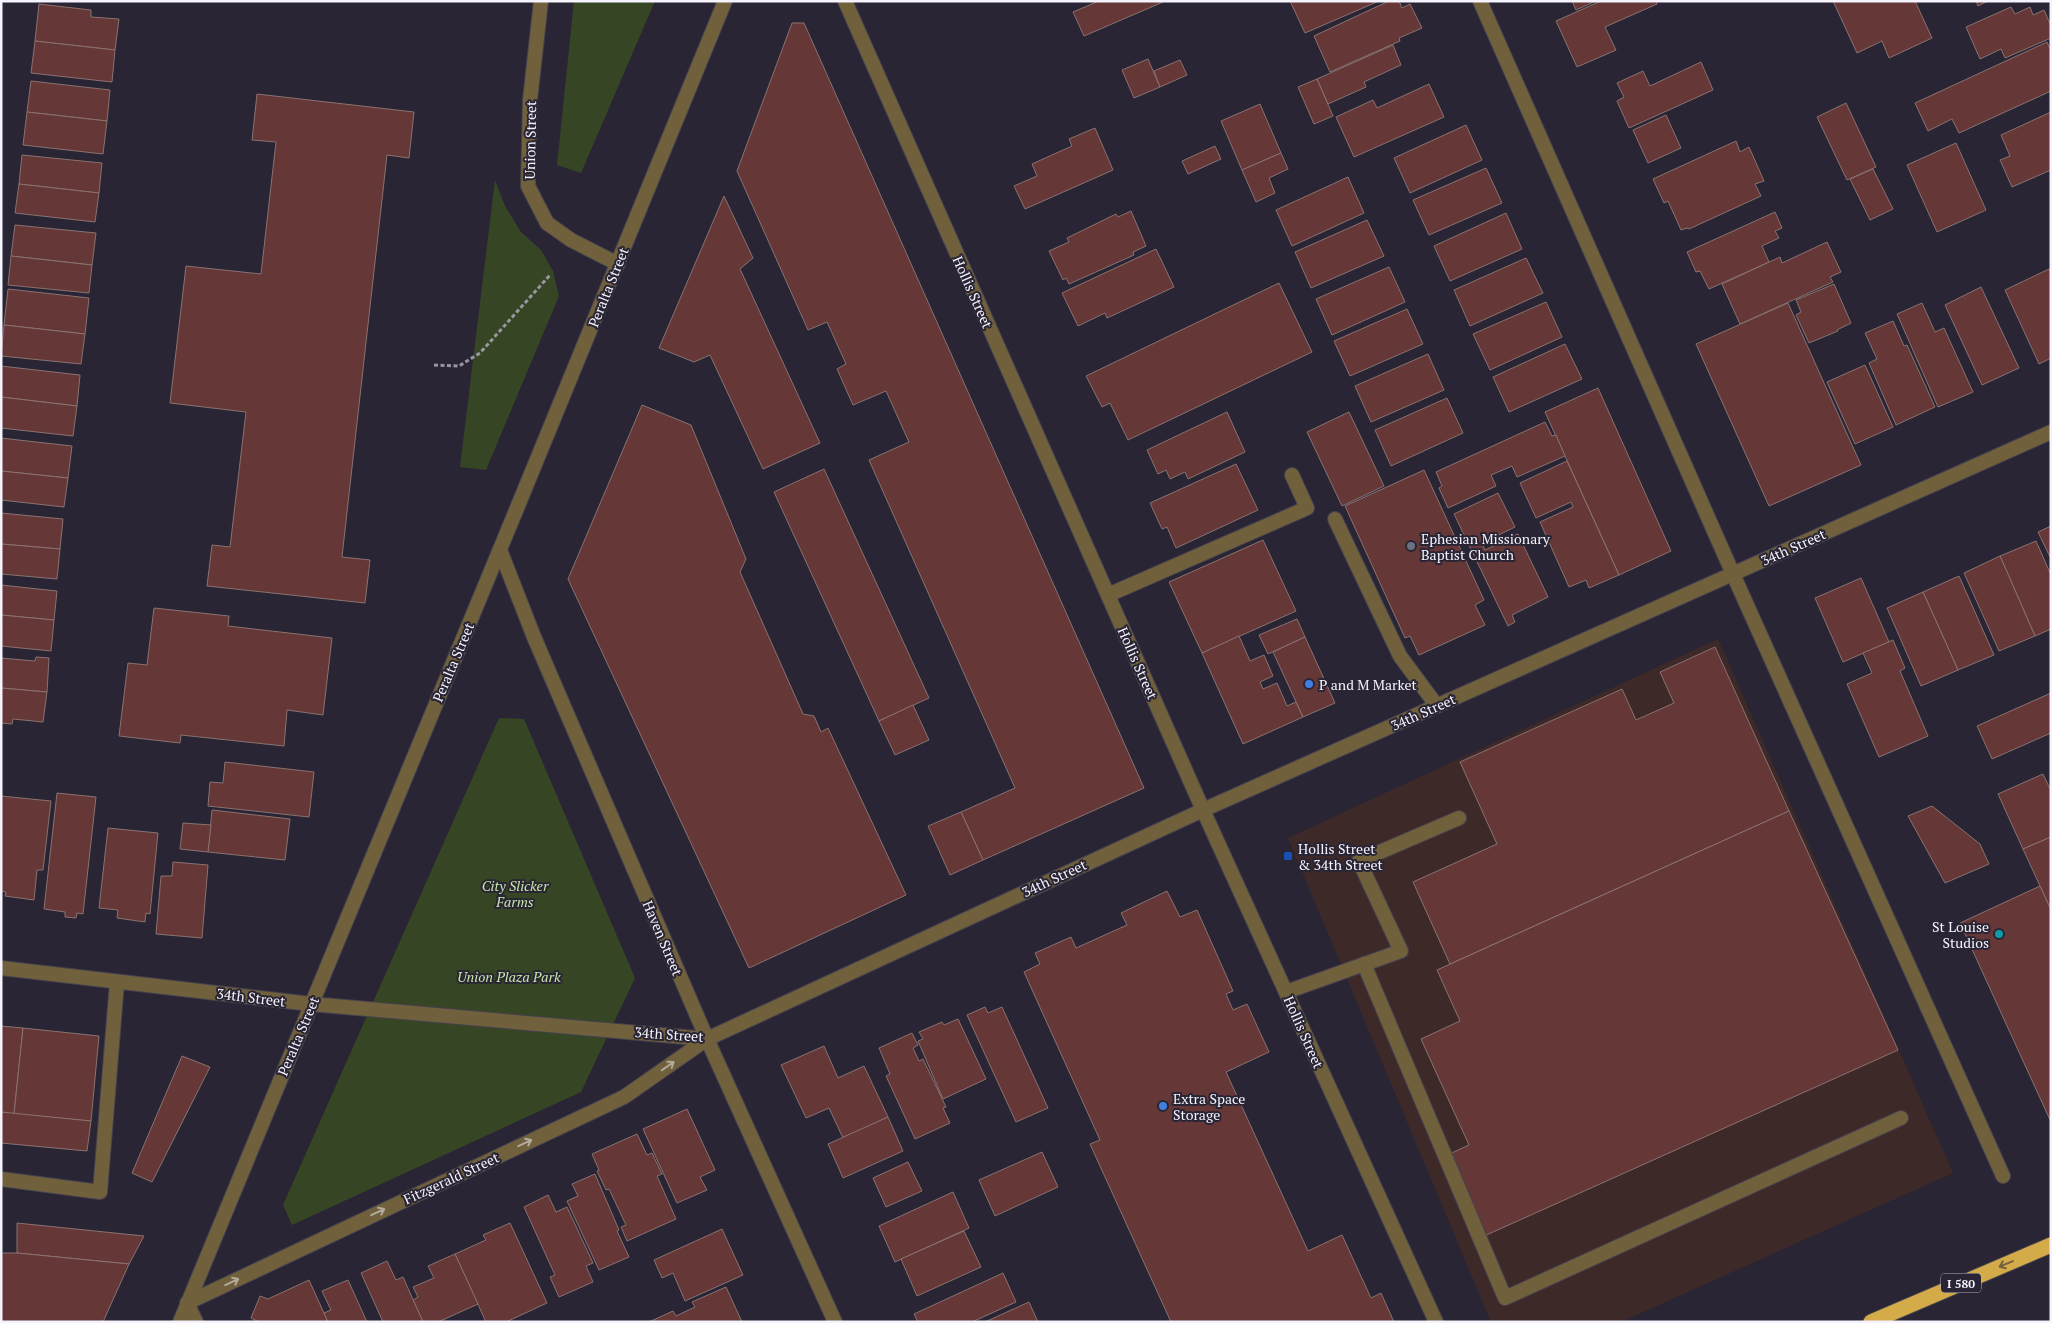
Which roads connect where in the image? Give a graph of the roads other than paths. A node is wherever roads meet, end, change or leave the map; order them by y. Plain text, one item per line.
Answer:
1 (540, 1) edge
2 (725, 1) edge
3 (845, 1) edge
4 (1480, 1) edge
5 (618, 264) junction
6 (2051, 432) edge
7 (1292, 475) dead end
8 (1335, 519) dead end
9 (500, 550) junction
10 (1733, 574) junction
11 (1108, 595) junction
12 (1437, 706) junction
13 (1203, 810) junction
14 (1459, 818) dead end
15 (1364, 964) junction
16 (1, 968) edge
17 (117, 982) junction
18 (1286, 992) junction
19 (311, 1004) junction
20 (707, 1039) junction
21 (1901, 1118) dead end
22 (2003, 1176) dead end
23 (1, 1179) edge
24 (2051, 1245) edge
25 (188, 1303) junction
26 (180, 1322) edge
27 (196, 1322) edge
28 (835, 1322) edge
29 (1436, 1322) edge
30 (1871, 1322) edge

1 - 5 street, Union Street
2 - 5 street, Peralta Street
3 - 11 street, Hollis Street
4 - 10 street
5 - 9 street, Peralta Street
6 - 10 street, 34th Street
7 - 11 street
8 - 12 street
9 - 19 street, Peralta Street
9 - 20 street, Haven Street
10 - 12 street, 34th Street
10 - 22 street
11 - 13 street, Hollis Street
12 - 13 street, 34th Street
13 - 18 street, Hollis Street
13 - 20 street, 34th Street
14 - 15 street
15 - 18 street
15 - 21 street
16 - 17 street, 34th Street
17 - 19 street, 34th Street
17 - 23 street
18 - 29 street, Hollis Street
19 - 20 street, 34th Street
19 - 25 street, Peralta Street
25 -> 20 street, Fitzgerald Street
20 - 28 street, Haven Street
24 -> 30 highway, I 580
25 - 26 street, Peralta Street
25 - 27 street

